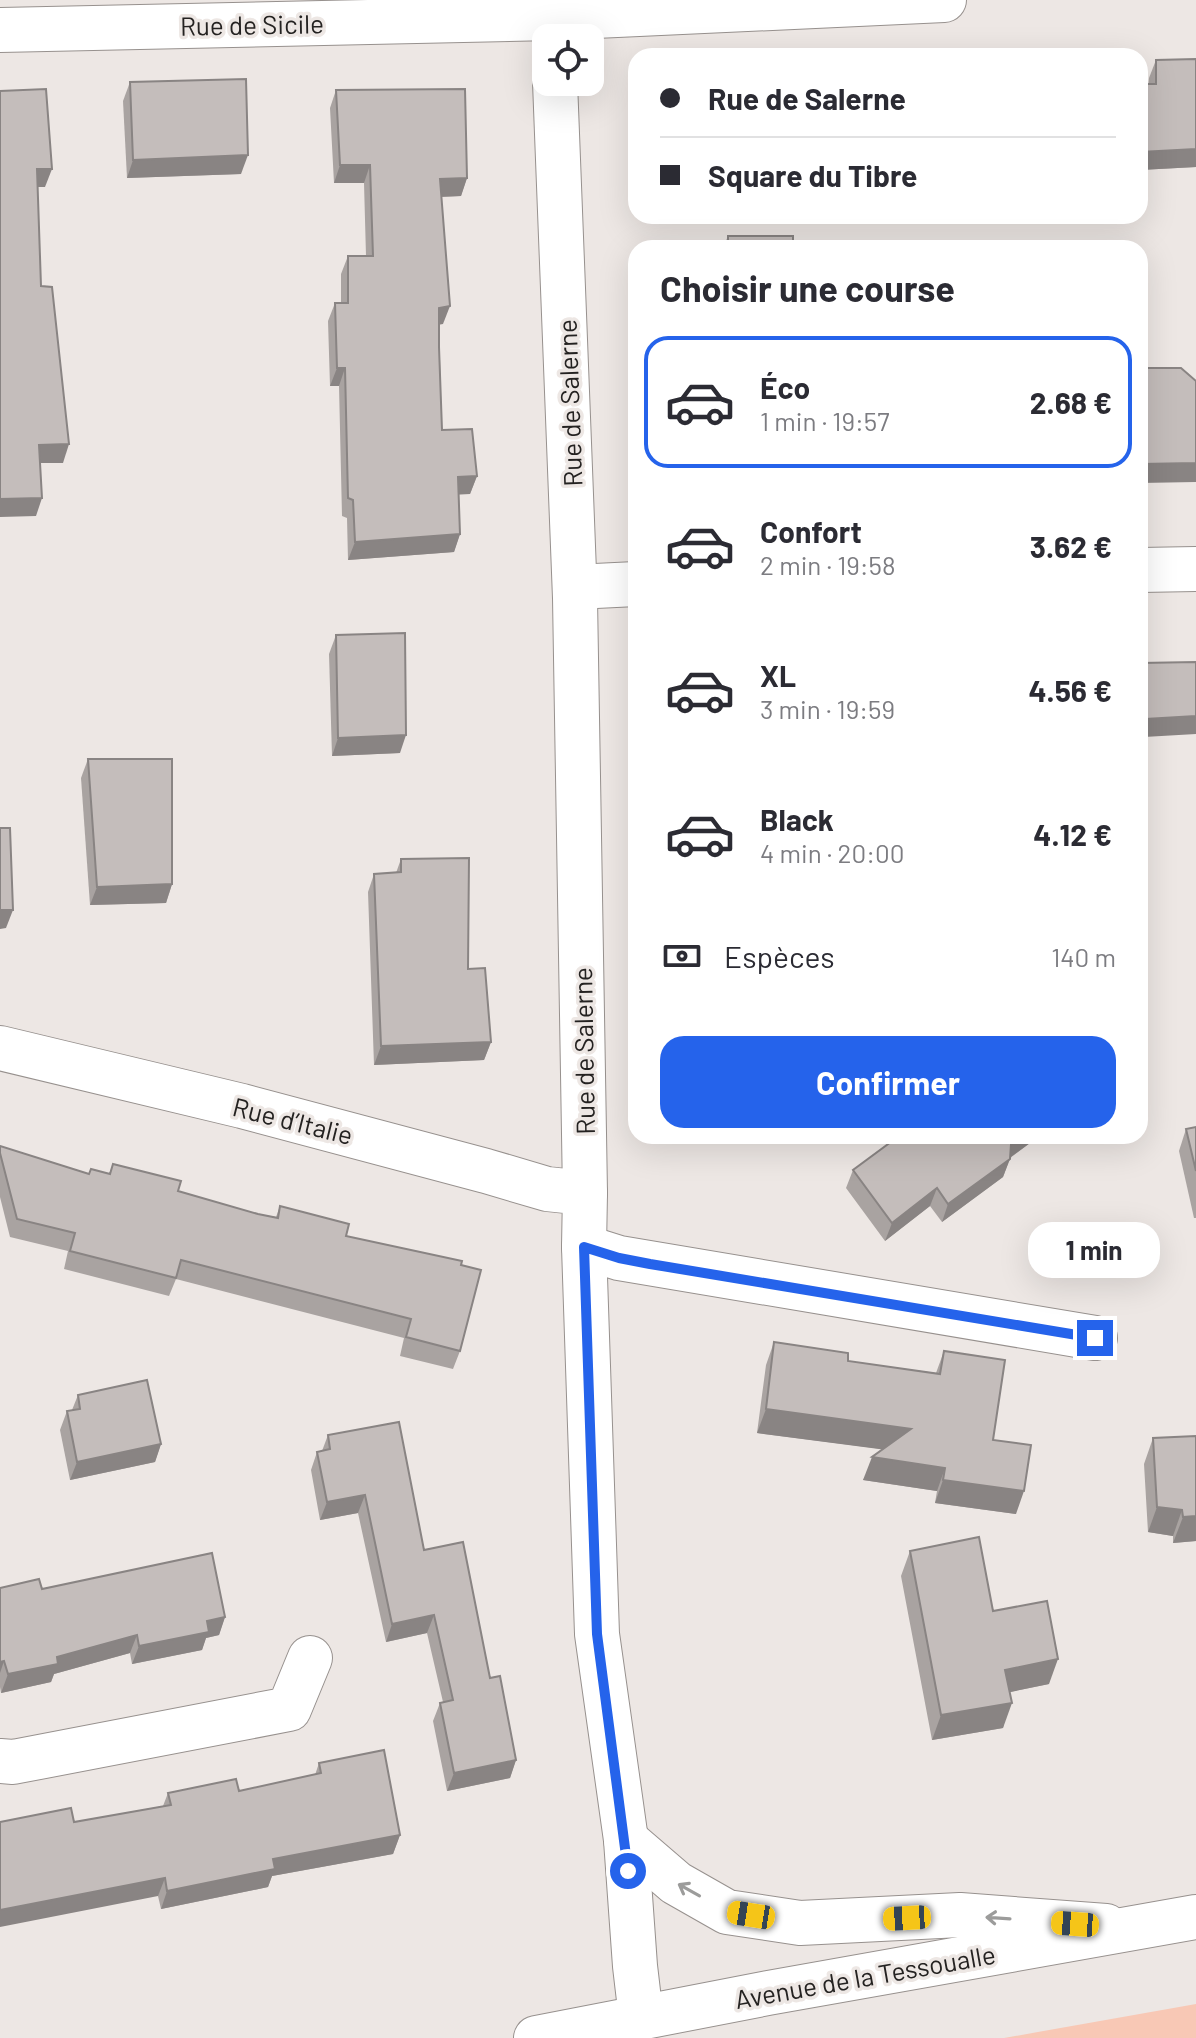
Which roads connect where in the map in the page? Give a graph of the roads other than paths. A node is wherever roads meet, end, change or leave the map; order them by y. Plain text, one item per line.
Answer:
1 (944, 0) edge
2 (552, 19) edge
3 (0, 30) edge
4 (556, 96) edge
5 (1196, 569) edge
6 (1148, 570) edge
7 (628, 584) edge
8 (575, 587) junction
9 (0, 1048) edge
10 (585, 1193) junction
11 (584, 1247) junction
12 (1095, 1338) dead end
13 (310, 1658) dead end
14 (0, 1761) edge
15 (626, 1840) junction
16 (1196, 1917) edge
17 (1132, 1928) junction
18 (641, 2017) junction
19 (536, 2038) edge

1 - 2 street, Rue de Sicile
2 - 3 street, Rue de Sicile
4 - 8 street, Rue de Salerne
5 - 6 street
7 - 8 street
8 - 10 street, Rue de Salerne
9 - 10 street, Rue d’Italie
10 - 11 street, Rue de Salerne
11 - 12 street
11 - 15 street, Rue de Salerne
13 - 14 street
17 -> 15 street
15 - 18 street, Rue de Salerne
16 - 17 street, Avenue de la Tessoualle
17 - 18 street, Avenue de la Tessoualle
18 - 19 street, Avenue de la Tessoualle

